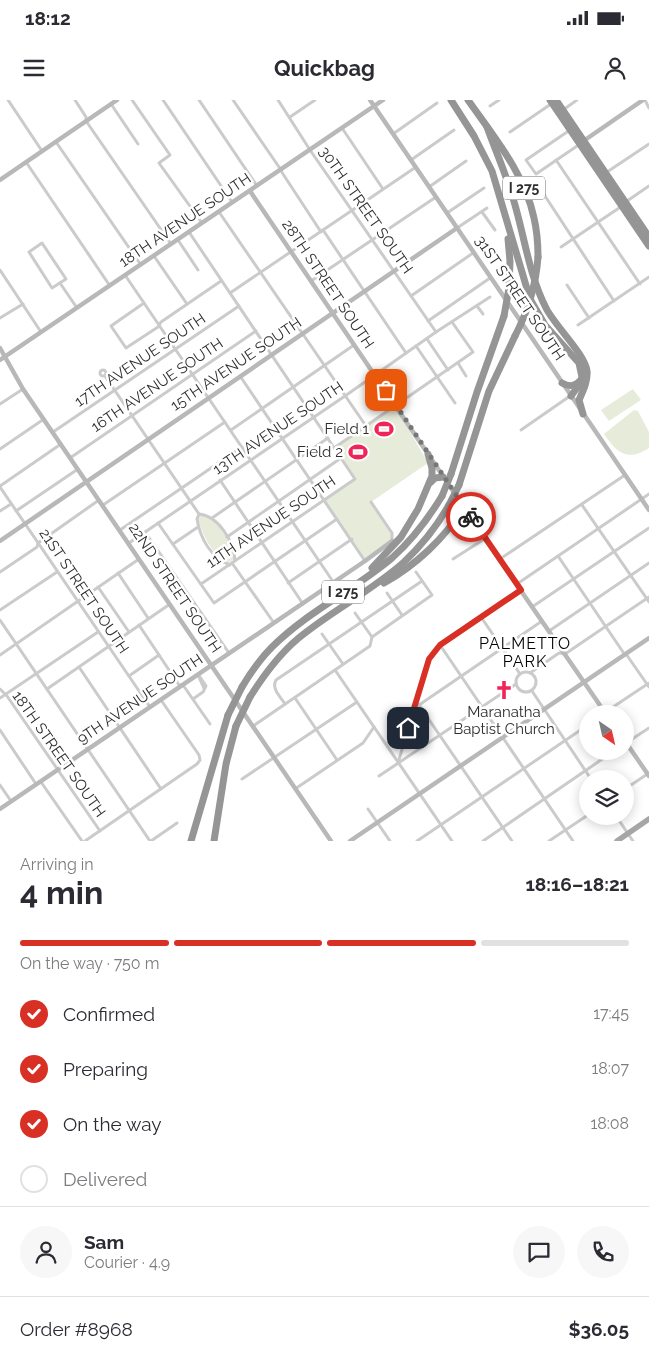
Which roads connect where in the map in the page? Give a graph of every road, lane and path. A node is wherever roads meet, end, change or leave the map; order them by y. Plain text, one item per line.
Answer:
1 (8, 100) edge
2 (75, 100) edge
3 (132, 100) edge
4 (163, 100) edge
5 (199, 100) edge
6 (233, 100) edge
7 (278, 100) edge
8 (315, 100) edge
9 (370, 100) edge
10 (383, 100) edge
11 (451, 100) edge
12 (468, 100) edge
13 (499, 100) edge
14 (577, 100) edge
15 (644, 100) edge
16 (114, 101) edge
17 (554, 101) edge
18 (437, 103) dead end
19 (374, 106) junction
20 (490, 106) dead end
21 (649, 108) edge
22 (563, 110) junction
23 (290, 117) junction
24 (86, 121) junction
25 (487, 127) junction
26 (342, 128) junction
27 (570, 129) junction
28 (454, 130) dead end
29 (510, 132) dead end
30 (393, 134) junction
31 (56, 142) junction
32 (582, 142) junction
33 (138, 144) dead end
34 (649, 144) edge
35 (310, 150) junction
36 (42, 151) junction
37 (411, 160) junction
38 (556, 160) junction
39 (466, 161) dead end
40 (26, 162) junction
41 (416, 168) junction
42 (280, 170) junction
43 (604, 174) junction
44 (0, 180) edge
45 (257, 186) junction
46 (429, 186) junction
47 (649, 186) edge
48 (484, 188) dead end
49 (383, 189) junction
50 (250, 191) junction
51 (543, 193) dead end
52 (436, 197) junction
53 (233, 203) junction
54 (624, 204) junction
55 (487, 208) dead end
56 (352, 210) junction
57 (219, 212) junction
58 (482, 212) junction
59 (447, 213) junction
60 (506, 221) junction
61 (598, 222) junction
62 (202, 224) junction
63 (457, 228) junction
64 (495, 230) dead end
65 (322, 231) junction
66 (190, 232) junction
67 (646, 234) edge
68 (572, 239) junction
69 (178, 240) junction
70 (372, 240) junction
71 (171, 244) junction
72 (649, 246) edge
73 (561, 247) dead end
74 (291, 252) junction
75 (474, 253) junction
76 (154, 256) junction
77 (343, 260) junction
78 (141, 265) junction
79 (0, 270) edge
80 (198, 270) dead end
81 (394, 271) junction
82 (260, 273) junction
83 (125, 275) junction
84 (649, 277) edge
85 (490, 278) junction
86 (221, 281) junction
87 (311, 281) junction
88 (60, 283) junction
89 (640, 284) junction
90 (567, 285) dead end
91 (110, 286) junction
92 (364, 291) junction
93 (230, 294) junction
94 (411, 296) junction
95 (490, 297) dead end
96 (614, 301) junction
97 (144, 303) junction
98 (22, 304) junction
99 (187, 304) junction
100 (239, 306) junction
101 (477, 306) junction
102 (77, 308) junction
103 (333, 313) junction
104 (483, 314) dead end
105 (0, 318) edge
106 (589, 318) junction
107 (428, 320) junction
108 (452, 322) junction
109 (159, 325) junction
110 (578, 325) dead end
111 (256, 331) junction
112 (41, 332) junction
113 (436, 332) junction
114 (302, 334) junction
115 (427, 339) junction
116 (354, 345) junction
117 (416, 346) junction
118 (0, 348) edge
119 (176, 349) junction
120 (406, 353) junction
121 (272, 354) junction
122 (5, 356) junction
123 (0, 360) edge
124 (458, 363) junction
125 (324, 366) junction
126 (448, 370) junction
127 (193, 374) junction
128 (375, 374) junction
129 (105, 376) dead end
130 (240, 376) junction
131 (466, 376) dead end
132 (437, 377) junction
133 (562, 383) junction
134 (583, 383) junction
135 (294, 387) junction
136 (23, 389) junction
137 (114, 390) junction
138 (345, 396) junction
139 (571, 396) junction
140 (209, 398) junction
141 (0, 404) edge
142 (455, 404) dead end
143 (395, 406) junction
144 (262, 409) junction
145 (583, 414) junction
146 (132, 416) junction
147 (314, 418) junction
148 (44, 419) junction
149 (225, 422) junction
150 (366, 426) junction
151 (231, 430) junction
152 (521, 430) dead end
153 (53, 432) junction
154 (282, 438) junction
155 (328, 438) junction
156 (148, 439) junction
157 (61, 444) junction
158 (242, 447) junction
159 (334, 448) junction
160 (0, 449) edge
161 (428, 454) junction
162 (70, 458) junction
163 (341, 458) junction
164 (250, 460) junction
165 (296, 460) junction
166 (165, 464) junction
167 (78, 469) junction
168 (625, 475) junction
169 (443, 477) junction
170 (310, 479) junction
171 (220, 480) junction
172 (265, 481) junction
173 (87, 482) junction
174 (430, 484) junction
175 (0, 486) edge
176 (181, 488) junction
177 (649, 494) edge
178 (100, 500) junction
179 (324, 500) junction
180 (642, 500) junction
181 (190, 501) junction
182 (278, 501) junction
183 (235, 502) junction
184 (370, 502) dead end
185 (11, 504) junction
186 (103, 505) junction
187 (582, 505) junction
188 (464, 507) junction
189 (649, 510) edge
190 (0, 511) edge
191 (16, 511) junction
192 (199, 514) junction
193 (212, 518) junction
194 (337, 519) junction
195 (248, 522) junction
196 (292, 522) junction
197 (158, 523) junction
198 (453, 523) junction
199 (475, 523) junction
200 (25, 524) junction
201 (198, 527) junction
202 (649, 528) edge
203 (598, 529) junction
204 (120, 530) junction
205 (144, 532) junction
206 (227, 537) junction
207 (486, 538) junction
208 (352, 539) junction
209 (0, 541) edge
210 (306, 541) junction
211 (392, 541) joint
212 (38, 542) junction
213 (129, 543) junction
214 (262, 543) junction
215 (173, 544) junction
216 (614, 552) junction
217 (558, 556) junction
218 (139, 558) junction
219 (453, 558) dead end
220 (500, 559) junction
221 (320, 561) junction
222 (366, 561) junction
223 (275, 562) junction
224 (233, 563) junction
225 (649, 563) edge
226 (0, 572) edge
227 (57, 572) junction
228 (416, 572) dead end
229 (118, 573) junction
230 (630, 576) junction
231 (573, 579) junction
232 (422, 581) junction
233 (246, 582) junction
234 (334, 582) junction
235 (288, 583) junction
236 (200, 584) junction
237 (516, 584) junction
238 (98, 587) junction
239 (350, 588) junction
240 (521, 590) junction
241 (387, 592) dead end
242 (648, 599) edge
243 (78, 601) junction
244 (393, 601) junction
245 (349, 603) junction
246 (590, 603) junction
247 (170, 604) junction
248 (302, 604) junction
249 (532, 607) junction
250 (0, 610) edge
251 (355, 613) dead end
252 (402, 615) junction
253 (481, 617) junction
254 (148, 618) junction
255 (0, 620) edge
256 (542, 621) junction
257 (362, 622) junction
258 (274, 623) junction
259 (139, 625) junction
260 (606, 627) junction
261 (549, 631) junction
262 (98, 632) junction
263 (128, 632) junction
264 (322, 634) dead end
265 (372, 637) junction
266 (649, 638) edge
267 (16, 644) junction
268 (330, 644) junction
269 (440, 645) junction
270 (109, 647) junction
271 (502, 648) junction
272 (229, 654) junction
273 (565, 654) junction
274 (625, 654) junction
275 (0, 655) edge
276 (159, 655) junction
277 (344, 664) junction
278 (212, 665) junction
279 (79, 667) junction
280 (335, 670) junction
281 (36, 673) junction
282 (530, 673) junction
283 (520, 674) junction
284 (198, 675) junction
285 (129, 676) junction
286 (461, 676) junction
287 (584, 682) junction
288 (516, 684) junction
289 (183, 685) junction
290 (648, 685) edge
291 (0, 689) edge
292 (47, 689) junction
293 (532, 691) junction
294 (4, 695) junction
295 (0, 698) edge
296 (294, 698) junction
297 (161, 700) junction
298 (193, 700) junction
299 (356, 702) junction
300 (285, 704) junction
301 (417, 704) junction
302 (600, 705) edge
303 (617, 705) edge
304 (482, 706) junction
305 (150, 707) junction
306 (544, 709) junction
307 (210, 724) dead end
308 (253, 726) junction
309 (374, 727) junction
310 (120, 728) junction
311 (649, 728) edge
312 (0, 730) edge
313 (316, 730) junction
314 (579, 730) edge
315 (440, 735) junction
316 (503, 737) junction
317 (634, 737) edge
318 (565, 740) junction
319 (88, 750) junction
320 (634, 754) edge
321 (274, 758) junction
322 (337, 760) junction
323 (601, 760) edge
324 (215, 761) junction
325 (398, 763) junction
326 (226, 764) junction
327 (461, 766) junction
328 (524, 768) junction
329 (58, 770) junction
330 (585, 770) edge
331 (587, 770) edge
332 (649, 774) edge
333 (379, 776) dead end
334 (579, 776) edge
335 (242, 779) dead end
336 (39, 783) junction
337 (634, 783) edge
338 (0, 785) edge
339 (161, 789) junction
340 (295, 789) junction
341 (420, 794) junction
342 (482, 797) junction
343 (544, 799) junction
344 (11, 802) junction
345 (368, 809) dead end
346 (0, 810) edge
347 (129, 810) junction
348 (649, 819) edge
349 (579, 821) edge
350 (378, 822) junction
351 (177, 823) dead end
352 (440, 825) junction
353 (622, 825) edge
354 (503, 827) junction
355 (566, 830) junction
356 (100, 831) junction
357 (628, 833) junction
358 (84, 841) edge
359 (150, 841) edge
360 (187, 841) edge
361 (191, 841) edge
362 (214, 841) edge
363 (218, 841) edge
364 (330, 841) edge
365 (350, 841) edge
366 (390, 841) edge
367 (417, 841) edge
368 (452, 841) edge
369 (483, 841) edge
370 (512, 841) edge
371 (549, 841) edge
372 (573, 841) edge
373 (616, 841) edge
374 (633, 841) edge

1 - 36 street
2 - 24 street
3 - 62 street
4 - 53 street
5 - 45 street
6 - 42 street
7 - 23 street, 30TH STREET SOUTH
8 - 23 street
9 - 19 street, 31ST STREET SOUTH
10 - 19 street, 18TH AVENUE SOUTH
11 - 60 highway, I 275
12 - 25 highway, I 275
13 - 20 street
14 - 22 street
15 - 21 street
15 - 32 street
16 - 24 street
16 - 33 street
17 - 22 highway
17 - 27 highway
17 - 29 street
18 - 30 street
19 - 26 street, 18TH AVENUE SOUTH
19 - 30 street, 31ST STREET SOUTH
22 - 32 highway
23 - 35 street, 30TH STREET SOUTH
24 - 31 street
24 - 71 street
25 - 134 highway
25 - 245 highway, I 275, bridge
26 - 35 street, 18TH AVENUE SOUTH
26 - 49 street
27 - 32 highway
27 - 38 street
28 - 37 street
30 - 37 street, 31ST STREET SOUTH
31 - 36 street
31 - 78 street
32 - 38 street
32 - 43 highway
34 - 43 street
35 - 42 street, 18TH AVENUE SOUTH
35 - 56 street, 30TH STREET SOUTH
36 - 40 street
37 - 41 street, 31ST STREET SOUTH
38 - 61 street
39 - 46 street
40 - 44 street
40 - 91 street
41 - 46 street, 31ST STREET SOUTH
41 - 49 street
42 - 45 street, 18TH AVENUE SOUTH
42 - 65 street
43 - 54 highway
45 - 50 street, 18TH AVENUE SOUTH
46 - 52 street, 31ST STREET SOUTH
47 - 54 street
48 - 59 street
49 - 56 street
50 - 53 street, 18TH AVENUE SOUTH
50 - 74 street, 28TH STREET SOUTH
51 - 68 street
52 - 59 street, 31ST STREET SOUTH
52 - 70 street
53 - 57 street, 18TH AVENUE SOUTH
54 - 61 street
54 - 67 highway
55 - 58 street, 15TH AVENUE SOUTH
56 - 65 street
56 - 70 street, 30TH STREET SOUTH
57 - 62 street, 18TH AVENUE SOUTH
57 - 82 street
58 - 63 street, 15TH AVENUE SOUTH
58 - 64 street
59 - 63 street, 31ST STREET SOUTH
60 - 134 highway
60 - 239 highway, I 275, bridge
61 - 68 street
61 - 89 street
62 - 66 street, 18TH AVENUE SOUTH
63 - 75 street, 31ST STREET SOUTH
63 - 81 street, 15TH AVENUE SOUTH
65 - 74 street
65 - 77 street
66 - 69 street, 18TH AVENUE SOUTH
66 - 86 street
67 - 72 highway
68 - 73 street
68 - 96 street
69 - 71 street, 18TH AVENUE SOUTH
69 - 80 street
70 - 77 street
70 - 81 street, 30TH STREET SOUTH
71 - 76 street, 18TH AVENUE SOUTH
74 - 82 street
74 - 87 street, 28TH STREET SOUTH
75 - 85 street, 31ST STREET SOUTH
75 - 94 street
76 - 78 street, 18TH AVENUE SOUTH
76 - 99 street
77 - 87 street
77 - 92 street
78 - 83 street, 18TH AVENUE SOUTH
79 - 98 street
81 - 92 street, 15TH AVENUE SOUTH
81 - 94 street, 30TH STREET SOUTH
82 - 93 street
82 - 114 street
83 - 91 street, 18TH AVENUE SOUTH
83 - 97 street
84 - 89 street
85 - 107 street
85 - 133 street, 31ST STREET SOUTH
86 - 93 street
86 - 99 street
87 - 103 street, 28TH STREET SOUTH
88 - 88 street
88 - 102 street
89 - 96 street
90 - 106 street
91 - 102 street, 18TH AVENUE SOUTH
92 - 103 street, 15TH AVENUE SOUTH
92 - 120 street
93 - 100 street
94 - 107 street, 30TH STREET SOUTH
95 - 101 street, 13TH AVENUE SOUTH
96 - 106 street
97 - 109 street
97 - 109 street
98 - 105 street
98 - 112 street
99 - 109 street
100 - 111 street
100 - 119 street, 17TH AVENUE SOUTH
101 - 104 street
101 - 108 street, 13TH AVENUE SOUTH
102 - 112 street, 18TH AVENUE SOUTH
103 - 114 street, 15TH AVENUE SOUTH
103 - 116 street, 28TH STREET SOUTH
106 - 110 street
107 - 113 street, 30TH STREET SOUTH
108 - 113 street, 13TH AVENUE SOUTH
108 - 124 street
109 - 119 street
111 - 121 street
111 - 127 street, 16TH AVENUE SOUTH
112 - 122 street, 18TH AVENUE SOUTH
113 - 115 street, 13TH AVENUE SOUTH
114 - 121 street, 15TH AVENUE SOUTH
114 - 125 street
115 - 117 street, 13TH AVENUE SOUTH
115 - 126 street
116 - 125 street
116 - 128 street, 28TH STREET SOUTH
117 - 120 street, 13TH AVENUE SOUTH
117 - 132 street
118 - 122 street, 22ND STREET SOUTH
119 - 127 street
119 - 137 street, 17TH AVENUE SOUTH
120 - 128 street, 13TH AVENUE SOUTH
121 - 130 street, 15TH AVENUE SOUTH
121 - 135 street
122 - 123 street, 18TH AVENUE SOUTH
122 - 136 street, 22ND STREET SOUTH
124 - 126 street
124 - 131 street
125 - 135 street
125 - 138 street
126 - 132 street
127 - 140 street
127 - 146 street, 16TH AVENUE SOUTH
128 - 138 street, 13TH AVENUE SOUTH
128 - 143 street, 28TH STREET SOUTH
129 - 137 street
130 - 140 street, 15TH AVENUE SOUTH
130 - 144 street
132 - 142 street
132 - 143 street
133 - 134 highway
133 - 139 street, 31ST STREET SOUTH
134 - 139 highway
134 - 145 highway
135 - 144 street
135 - 147 street
136 - 141 street
136 - 148 street, 22ND STREET SOUTH
137 - 146 street
137 - 153 street, 17TH AVENUE SOUTH
138 - 147 street, 13TH AVENUE SOUTH
138 - 150 street
139 - 145 street, 31ST STREET SOUTH
139 - 152 street
140 - 149 street
140 - 156 street, 15TH AVENUE SOUTH
143 - 150 street
143 - 161 street, 28TH STREET SOUTH
144 - 151 street
144 - 154 street
145 - 168 street, 31ST STREET SOUTH
146 - 156 street
146 - 162 street, 16TH AVENUE SOUTH
147 - 154 street, 13TH AVENUE SOUTH
147 - 155 street
148 - 153 street, 22ND STREET SOUTH
148 - 160 street
149 - 151 street
149 - 166 street
150 - 159 street
151 - 158 street
153 - 157 street, 22ND STREET SOUTH
154 - 164 street, 13TH AVENUE SOUTH
154 - 165 street
155 - 159 street
155 - 165 street
156 - 166 street
156 - 173 street, 15TH AVENUE SOUTH
157 - 162 street, 22ND STREET SOUTH
157 - 175 street
158 - 164 street
158 - 176 street
159 - 163 street
161 - 169 street, 28TH STREET SOUTH
161 - 174 highway
162 - 167 street, 22ND STREET SOUTH
163 - 170 street
163 - 179 street, 11TH AVENUE SOUTH
164 - 171 street, 13TH AVENUE SOUTH
164 - 172 street
165 - 170 street
165 - 172 street
166 - 176 street
166 - 186 street
167 - 173 street, 22ND STREET SOUTH
167 - 191 street
168 - 180 street, 31ST STREET SOUTH
168 - 187 street
169 - 174 highway
169 - 188 street, 28TH STREET SOUTH
170 - 179 street
170 - 182 street
171 - 181 street, 13TH AVENUE SOUTH
171 - 183 street
172 - 182 street
172 - 183 street
173 - 178 street, 22ND STREET SOUTH
173 - 200 street, 15TH AVENUE SOUTH
174 - 239 highway
175 - 185 street, 21ST STREET SOUTH
176 - 181 street
176 - 204 street
177 - 180 street
178 - 186 street, 22ND STREET SOUTH
178 - 212 street
179 - 194 street
179 - 196 street, 11TH AVENUE SOUTH
180 - 189 street, 31ST STREET SOUTH
180 - 203 street
181 - 192 street
181 - 197 street, 13TH AVENUE SOUTH
182 - 195 street
182 - 196 street
183 - 193 street
183 - 195 street
184 - 211 street
185 - 190 street
185 - 191 street, 21ST STREET SOUTH
186 - 204 street, 22ND STREET SOUTH
187 - 203 street
187 - 220 street
188 - 198 highway
188 - 199 street, 28TH STREET SOUTH
191 - 200 street, 21ST STREET SOUTH
192 - 193 street
192 - 201 street
193 - 206 street
194 - 208 street
194 - 210 street
195 - 206 street
195 - 214 street
196 - 210 street
196 - 214 street, 11TH AVENUE SOUTH
197 - 205 street, 13TH AVENUE SOUTH
197 - 215 street
198 - 199 highway
198 - 245 highway
199 - 207 street, 28TH STREET SOUTH
200 - 209 street, 15TH AVENUE SOUTH
200 - 212 street, 21ST STREET SOUTH
201 - 215 street
201 - 224 street
202 - 216 street
203 - 216 street
203 - 217 street
204 - 213 street, 22ND STREET SOUTH
205 - 213 street, 13TH AVENUE SOUTH
205 - 272 street
206 - 224 street
207 - 219 street
207 - 220 street, 28TH STREET SOUTH
208 - 221 street
208 - 222 street
210 - 221 street
210 - 223 street
211 - 222 street, 9TH AVENUE SOUTH
212 - 226 street
212 - 227 street, 21ST STREET SOUTH
213 - 218 street, 22ND STREET SOUTH
214 - 223 street
214 - 224 street, 11TH AVENUE SOUTH
215 - 236 street
216 - 230 street
216 - 231 street
217 - 231 street
217 - 237 street
218 - 229 street
218 - 247 street, 22ND STREET SOUTH
220 - 237 street, 28TH STREET SOUTH
221 - 234 street
221 - 235 street
222 - 234 street, 9TH AVENUE SOUTH
223 - 233 street
223 - 235 street
224 - 233 street
224 - 236 street, 11TH AVENUE SOUTH
225 - 230 street
227 - 243 street, 21ST STREET SOUTH
227 - 250 street
228 - 232 street
229 - 238 street
229 - 254 street
230 - 242 street
230 - 246 street
231 - 246 street
231 - 249 street
232 - 244 street
232 - 252 street
233 - 236 street
233 - 258 street
234 - 248 street, 9TH AVENUE SOUTH
235 - 248 street
237 - 240 street, 28TH STREET SOUTH
238 - 243 street
238 - 263 street
239 - 324 highway, I 275, bridge
240 - 249 street, 28TH STREET SOUTH
240 - 253 street
241 - 244 street
242 - 260 street
243 - 262 street, 21ST STREET SOUTH
243 - 267 street
244 - 252 street
244 - 257 street
245 - 326 highway, I 275, bridge
246 - 260 street
246 - 261 street
247 - 254 street
247 - 278 street, 22ND STREET SOUTH
248 - 258 street, 9TH AVENUE SOUTH
249 - 256 street, 28TH STREET SOUTH
251 - 257 street
252 - 265 street
253 - 269 street
253 - 271 street
254 - 259 street
255 - 267 street
256 - 261 street, 28TH STREET SOUTH
256 - 271 street
257 - 265 street
257 - 268 street
258 - 272 street, 9TH AVENUE SOUTH
259 - 263 street
259 - 276 street
260 - 273 street
260 - 274 street
261 - 273 street, 28TH STREET SOUTH
262 - 270 street, 21ST STREET SOUTH
262 - 281 street
263 - 270 street
264 - 268 street
265 - 277 street
266 - 274 street
267 - 275 street
267 - 281 street
268 - 277 street
268 - 300 street
269 - 286 street
269 - 301 street
270 - 279 street
270 - 285 street, 21ST STREET SOUTH
271 - 283 street
271 - 286 street
272 - 278 street, 9TH AVENUE SOUTH
273 - 282 street
273 - 287 street, 28TH STREET SOUTH
274 - 287 street
274 - 290 street
276 - 285 street
276 - 289 street
277 - 280 street
278 - 284 street, 9TH AVENUE SOUTH
278 - 308 street, 22ND STREET SOUTH
279 - 292 street
279 - 310 street
280 - 296 street
280 - 299 street
281 - 292 street
281 - 294 street
282 - 283 street
282 - 293 street
283 - 288 street
284 - 289 street, 9TH AVENUE SOUTH
284 - 298 street
285 - 305 street, 21ST STREET SOUTH
286 - 301 street
286 - 304 street
287 - 302 street, 28TH STREET SOUTH
287 - 306 street
288 - 293 street
288 - 304 street
289 - 297 street, 9TH AVENUE SOUTH
289 - 298 street
290 - 303 street
291 - 294 street, 18TH STREET SOUTH
292 - 319 street
293 - 306 street
294 - 295 street
294 - 329 street, 18TH STREET SOUTH
296 - 300 street
296 - 313 street
297 - 305 street, 9TH AVENUE SOUTH
297 - 339 street
298 - 307 street
299 - 309 street
299 - 313 street
300 - 308 street
301 - 315 street
301 - 325 street
304 - 315 street
304 - 316 street
305 - 310 street, 9TH AVENUE SOUTH
306 - 316 street
306 - 318 street
308 - 321 street, 22ND STREET SOUTH
309 - 322 street
309 - 325 street
310 - 319 street, 9TH AVENUE SOUTH
310 - 339 street
311 - 317 street
312 - 336 street
313 - 321 street
313 - 322 street
314 - 318 street
315 - 325 street
315 - 327 street
316 - 327 street
316 - 328 street
318 - 328 street
318 - 330 street
319 - 329 street, 9TH AVENUE SOUTH
319 - 347 street
320 - 332 street
321 - 335 street
321 - 340 street, 22ND STREET SOUTH
322 - 340 street
323 - 331 street
324 - 360 highway
324 - 361 highway, I 275
325 - 333 street
325 - 341 street
326 - 362 highway
326 - 363 highway, I 275
327 - 341 street
327 - 342 street
328 - 342 street
328 - 343 street
329 - 336 street, 9TH AVENUE SOUTH
329 - 356 street, 18TH STREET SOUTH
332 - 337 street
334 - 343 street
336 - 344 street, 9TH AVENUE SOUTH
336 - 358 street
338 - 344 street
339 - 347 street
340 - 364 street, 22ND STREET SOUTH
341 - 350 street
341 - 352 street
342 - 352 street
342 - 354 street
343 - 354 street
343 - 355 street
344 - 346 street, 9TH AVENUE SOUTH
345 - 350 street
347 - 356 street
347 - 359 street
348 - 357 main road
349 - 355 street
350 - 365 street
350 - 366 street
351 - 359 street
352 - 367 street
352 - 368 street
353 - 357 street
354 - 369 street
354 - 370 street
355 - 371 street
355 - 372 street
356 - 358 street
357 - 373 main road
357 - 374 street

